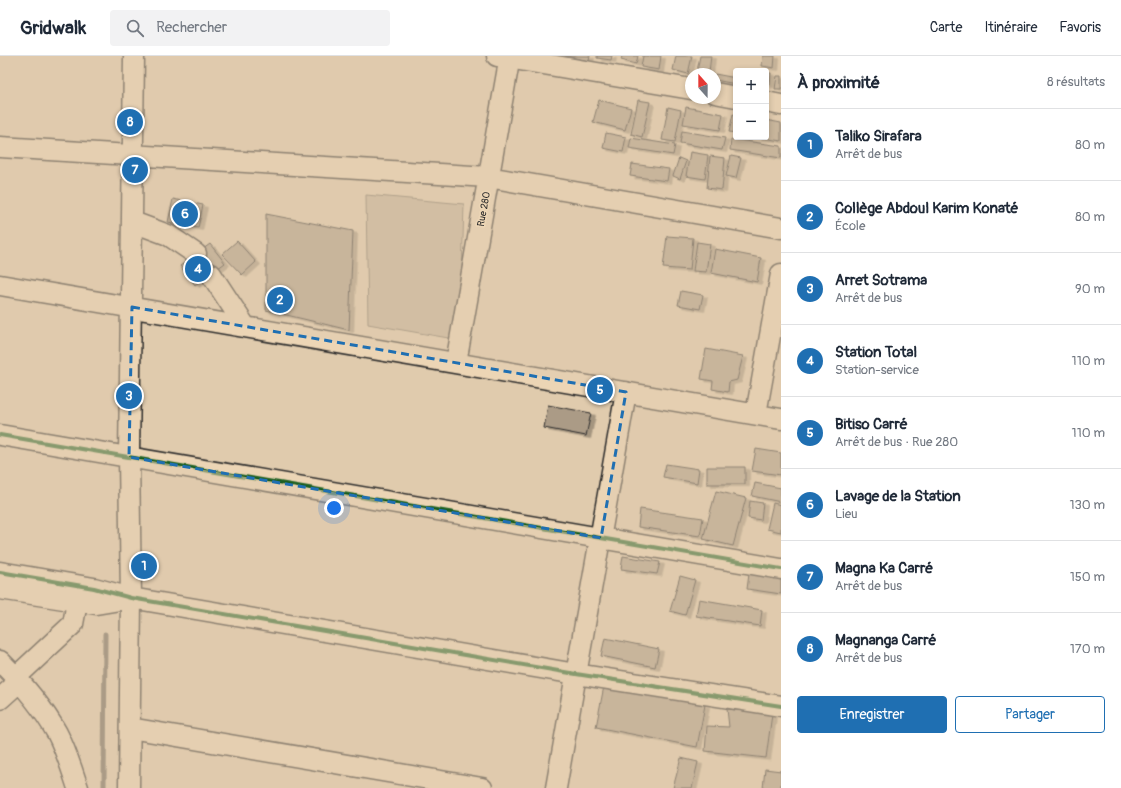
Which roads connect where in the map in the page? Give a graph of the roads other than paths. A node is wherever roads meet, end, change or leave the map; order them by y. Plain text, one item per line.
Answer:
1 (134, 56) edge
2 (505, 57) edge
3 (685, 88) edge
4 (721, 94) edge
5 (733, 96) edge
6 (769, 103) edge
7 (781, 105) edge
8 (0, 147) edge
9 (134, 155) junction
10 (488, 177) junction
11 (133, 222) junction
12 (781, 228) edge
13 (196, 254) tunnel mouth
14 (211, 274) tunnel mouth
15 (781, 274) edge
16 (0, 284) edge
17 (132, 307) junction
18 (245, 326) junction
19 (456, 363) junction
20 (626, 392) junction
21 (756, 414) junction
22 (781, 418) edge
23 (0, 435) edge
24 (129, 457) junction
25 (601, 538) junction
26 (781, 569) edge
27 (0, 572) edge
28 (0, 589) edge
29 (77, 594) junction
30 (131, 598) junction
31 (0, 661) edge
32 (576, 674) junction
33 (18, 679) junction
34 (0, 699) edge
35 (781, 706) edge
36 (130, 728) junction
37 (78, 788) edge
38 (129, 788) edge
39 (482, 788) edge
40 (556, 788) edge

1 - 9 street
2 - 3 street
2 - 10 street, Rue 280
4 - 5 street
6 - 7 street
8 - 9 street
9 - 10 street
9 - 11 street
10 - 12 street
10 - 19 street, Rue 280
11 - 13 street
11 - 17 street
14 - 18 street
15 - 21 street
16 - 17 street
17 - 18 street
17 - 24 street
18 - 19 street
19 - 20 street
20 - 21 street
20 - 25 street
21 - 22 street
23 - 24 street
24 - 25 street
24 - 30 street
25 - 26 street
25 - 32 street
27 - 29 street
28 - 29 street
29 - 30 street
29 - 33 street
30 - 32 street
30 - 36 street
31 - 33 street
32 - 35 street
32 - 40 street
33 - 34 street
33 - 37 street
36 - 38 street
36 - 39 street

